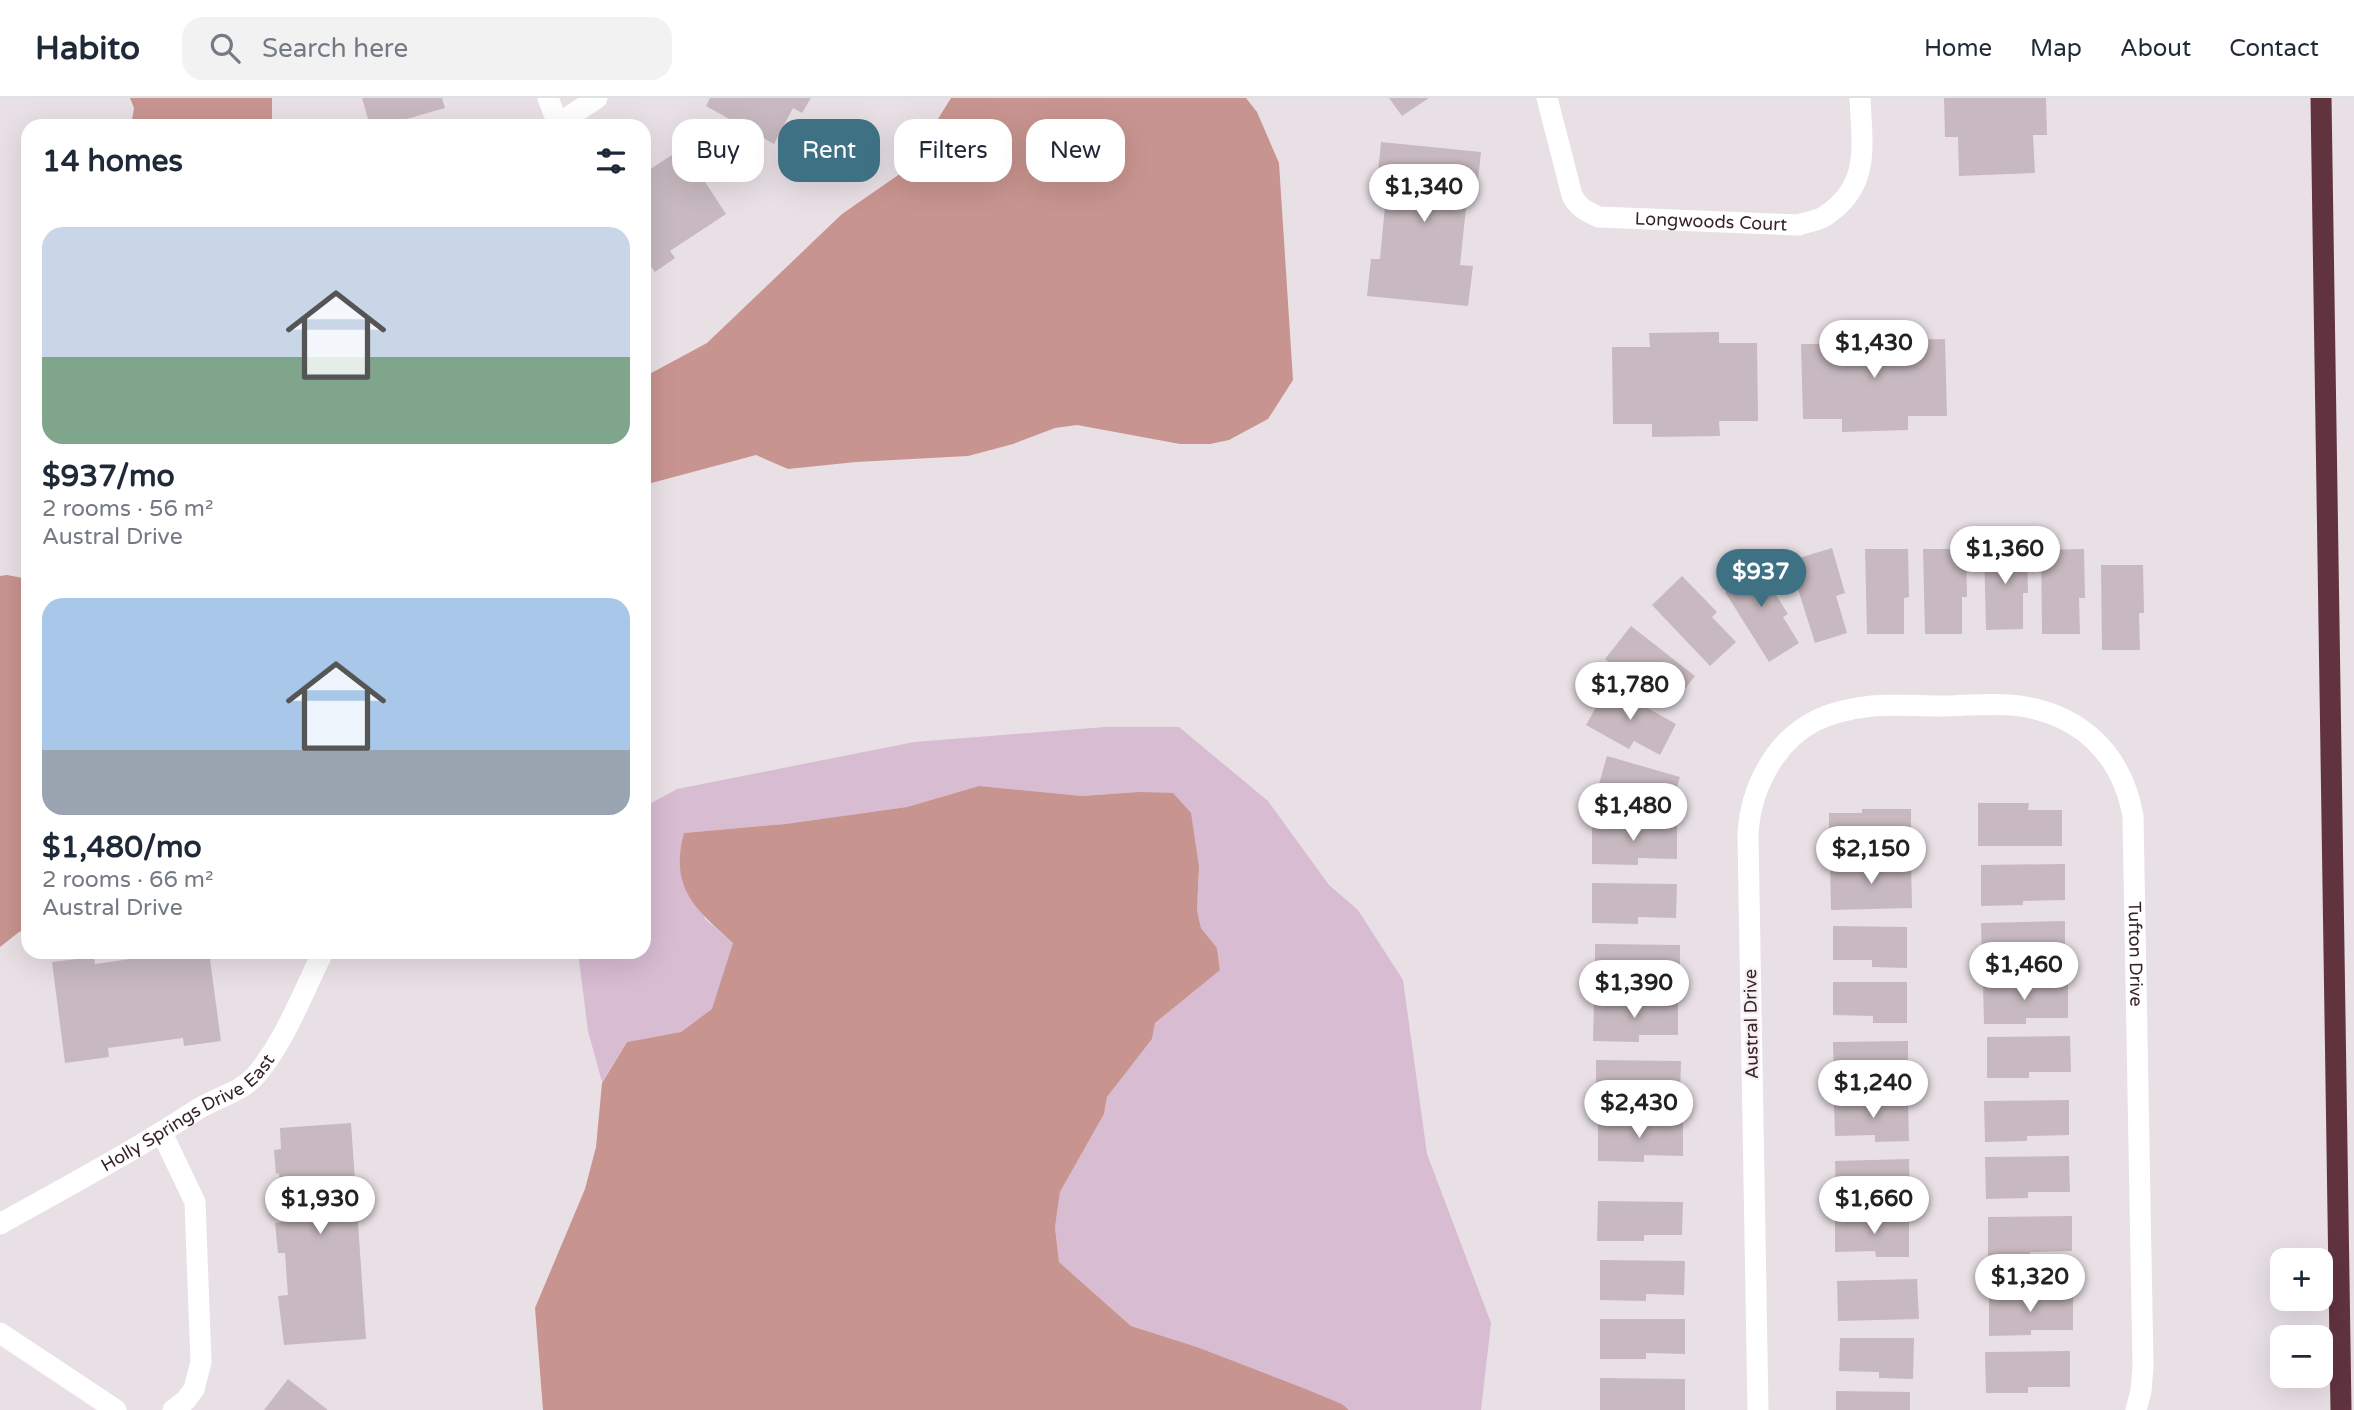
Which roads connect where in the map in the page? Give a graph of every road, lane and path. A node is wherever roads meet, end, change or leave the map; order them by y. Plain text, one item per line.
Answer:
1 (548, 98) edge
2 (597, 98) edge
3 (1547, 98) edge
4 (1860, 98) edge
5 (2321, 98) edge
6 (555, 119) edge
7 (566, 119) edge
8 (1872, 706) joint
9 (319, 959) edge
10 (162, 1133) junction
11 (0, 1224) edge
12 (0, 1333) edge
13 (116, 1410) edge
14 (173, 1410) edge
15 (1758, 1410) edge
16 (2136, 1410) edge
17 (2341, 1410) edge

1 - 6 street
2 - 7 street
3 - 4 street, Longwoods Court
5 - 17 highway
8 - 15 street, Austral Drive
8 - 16 street, Tufton Drive
9 - 10 street, Holly Springs Drive East
10 - 11 street, Holly Springs Drive East
10 - 14 street
12 - 13 street

